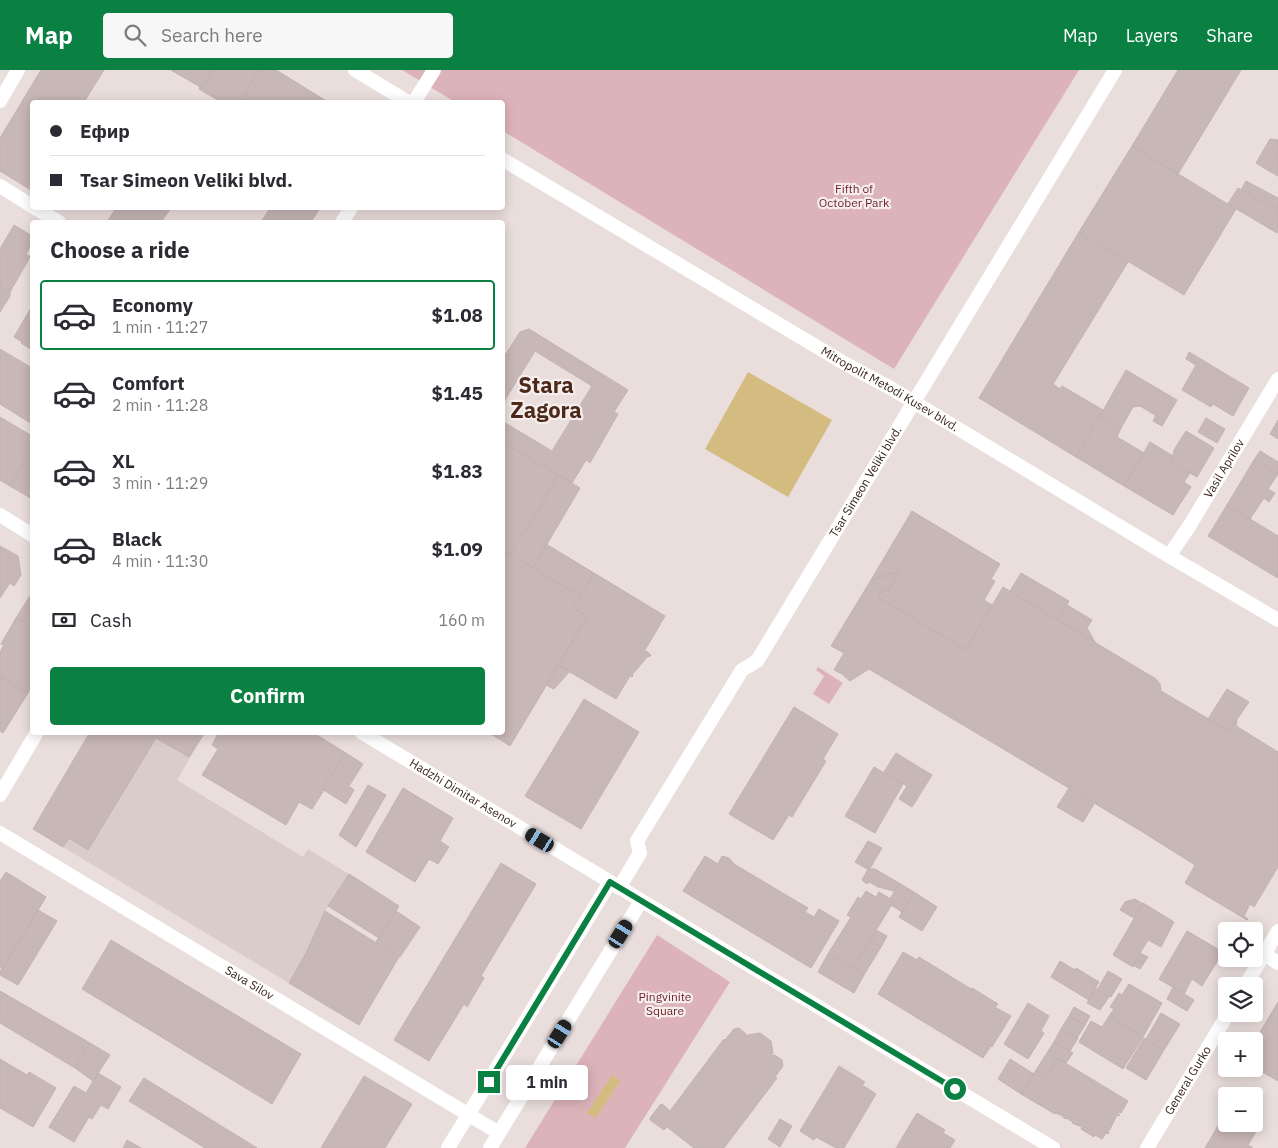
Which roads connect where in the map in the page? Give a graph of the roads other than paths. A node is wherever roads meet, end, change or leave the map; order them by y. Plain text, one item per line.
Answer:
1 (18, 70) edge
2 (355, 70) edge
3 (434, 70) edge
4 (1115, 70) edge
5 (405, 100) edge
6 (415, 100) edge
7 (0, 101) edge
8 (505, 161) edge
9 (0, 186) edge
10 (30, 205) edge
11 (39, 210) edge
12 (56, 220) edge
13 (1278, 380) edge
14 (914, 403) junction
15 (0, 516) edge
16 (30, 534) edge
17 (1169, 556) junction
18 (1278, 620) edge
19 (36, 735) edge
20 (366, 735) edge
21 (0, 795) edge
22 (0, 833) edge
23 (615, 885) junction
24 (642, 901) junction
25 (1278, 931) edge
26 (1264, 954) junction
27 (1278, 962) edge
28 (1250, 977) edge
29 (1223, 1022) edge
30 (469, 1115) junction
31 (499, 1133) junction
32 (448, 1148) edge
33 (490, 1148) edge
34 (1053, 1148) edge
35 (1147, 1148) edge

1 - 7 street
2 - 5 street
3 - 6 street
4 - 14 street, Tsar Simeon Veliki blvd.
8 - 14 street, Mitropolit Metodi Kusev blvd.
9 - 10 street
11 - 12 street
13 - 17 street, Vasil Aprilov
14 - 17 street, Mitropolit Metodi Kusev blvd.
14 - 23 street, Tsar Simeon Veliki blvd.
15 - 16 street
17 - 18 street, Mitropolit Metodi Kusev blvd.
19 - 21 street
20 - 23 street, Hadzhi Dimitar Asenov
22 - 30 street, Sava Silov
23 - 24 street, Hadzhi Dimitar Asenov
23 - 30 street, Tsar Simeon Veliki blvd.
24 - 31 street
24 - 34 street, Hadzhi Dimitar Asenov
25 - 26 street
26 - 27 street
26 - 28 street
29 - 35 street, General Gurko
30 - 31 street, Sava Silov
30 - 32 street, Tsar Simeon Veliki blvd.
31 - 33 street

